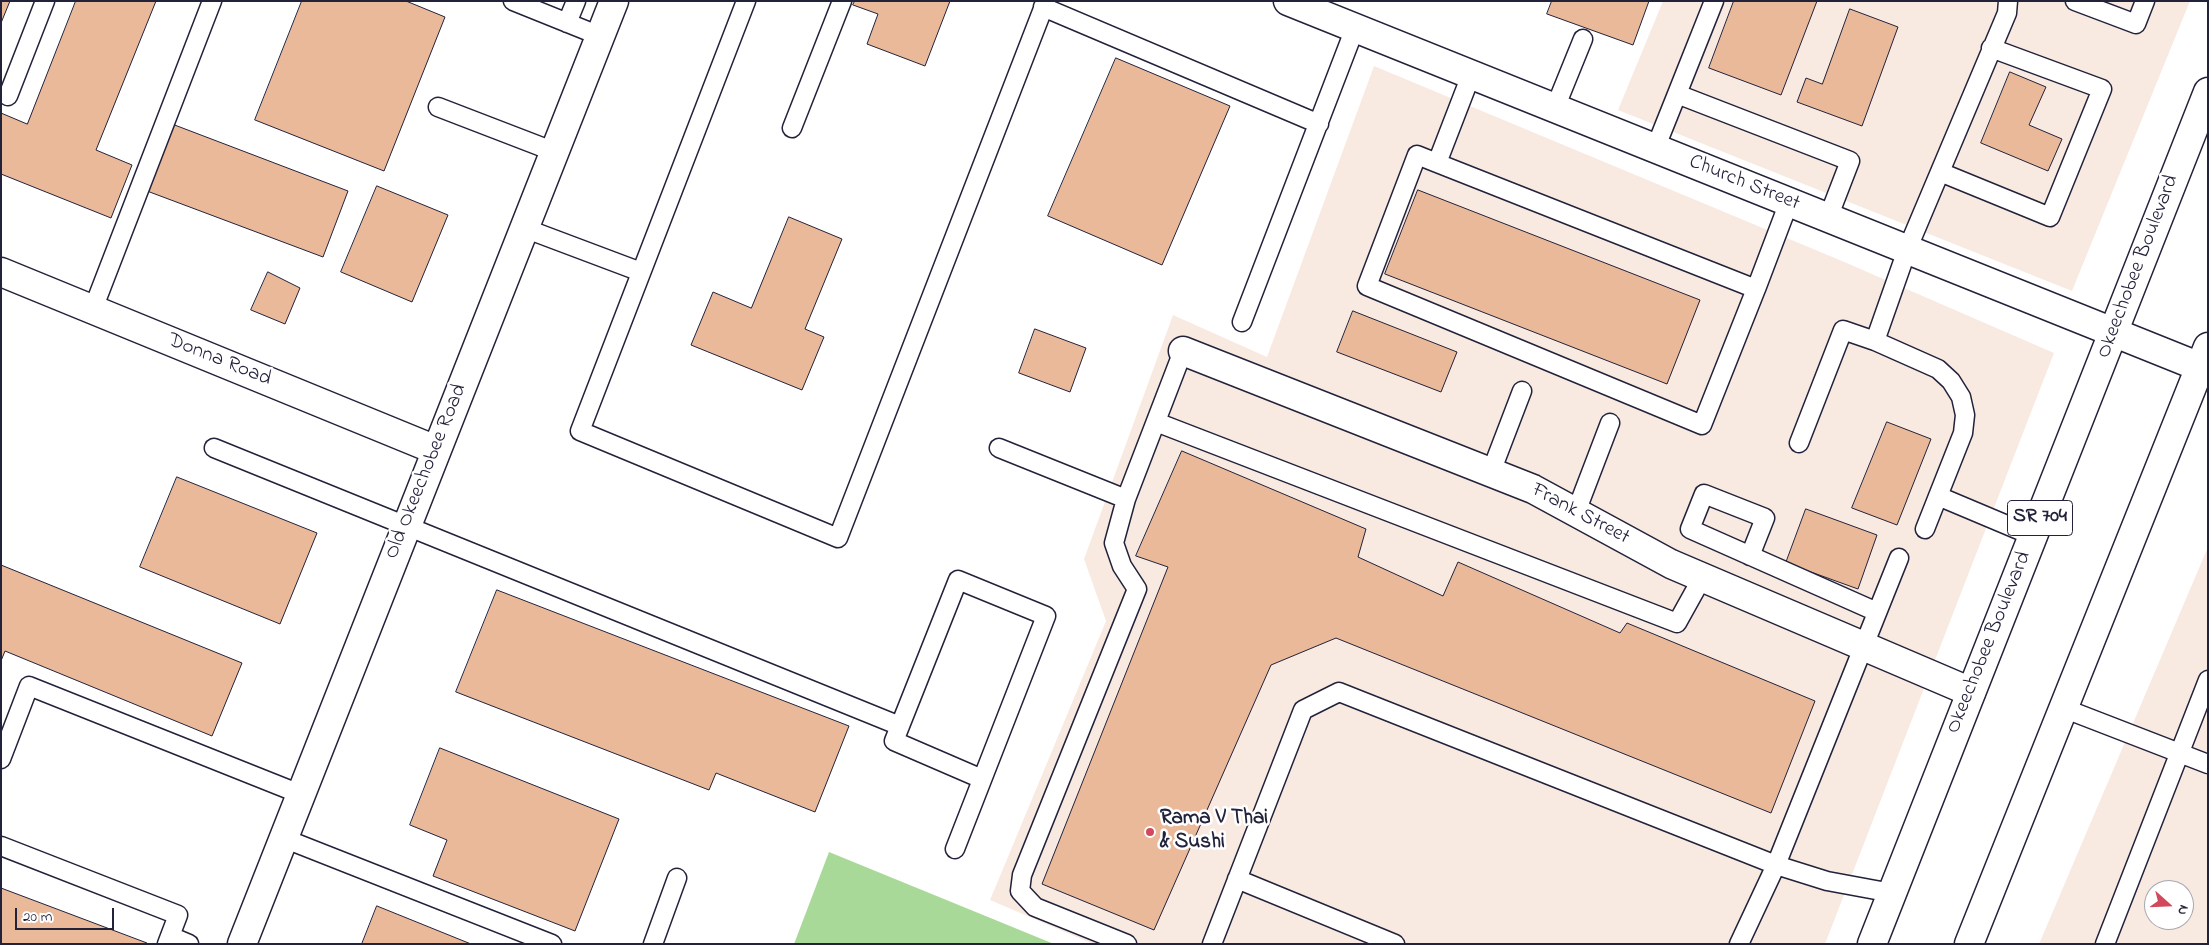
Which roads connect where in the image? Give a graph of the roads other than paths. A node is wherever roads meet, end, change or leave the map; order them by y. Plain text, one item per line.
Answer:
1 (45, 1) edge
2 (212, 1) edge
3 (513, 1) edge
4 (576, 1) edge
5 (614, 1) edge
6 (746, 1) edge
7 (842, 1) edge
8 (1288, 1) edge
9 (1714, 1) edge
10 (2008, 1) edge
11 (2075, 1) edge
12 (2145, 1) edge
13 (1044, 4) edge
14 (567, 23) junction
15 (1355, 28) junction
16 (600, 36) junction
17 (1583, 39) dead end
18 (1991, 48) junction
19 (1471, 75) junction
20 (2208, 92) edge
21 (1676, 94) junction
22 (8, 96) dead end
23 (438, 107) dead end
24 (1555, 108) junction
25 (1319, 124) junction
26 (792, 128) dead end
27 (1655, 149) junction
28 (555, 152) junction
29 (1437, 163) junction
30 (1940, 172) junction
31 (1789, 202) junction
32 (1828, 218) junction
33 (524, 228) junction
34 (1907, 250) junction
35 (1, 272) edge
36 (641, 272) junction
37 (1756, 288) junction
38 (92, 309) junction
39 (1242, 322) dead end
40 (2114, 332) junction
41 (1875, 341) junction
42 (1183, 350) joint
43 (2205, 361) edge
44 (1522, 391) dead end
45 (1156, 422) junction
46 (1610, 423) dead end
47 (1799, 443) dead end
48 (214, 448) dead end
49 (999, 448) dead end
50 (436, 450) junction
51 (1491, 472) junction
52 (1938, 496) junction
53 (1126, 499) junction
54 (1576, 512) junction
55 (405, 526) junction
56 (1925, 529) dead end
57 (2033, 536) junction
58 (1750, 556) dead end
59 (1899, 558) dead end
60 (1702, 578) junction
61 (1877, 612) junction
62 (1863, 647) junction
63 (2208, 680) edge
64 (1971, 692) junction
65 (2063, 708) junction
66 (900, 726) junction
67 (2179, 753) junction
68 (1, 760) edge
69 (2208, 764) edge
70 (982, 779) junction
71 (300, 794) junction
72 (283, 838) junction
73 (1, 846) edge
74 (955, 849) dead end
75 (1776, 865) junction
76 (677, 878) dead end
77 (1238, 879) junction
78 (1892, 893) junction
79 (168, 940) edge
80 (189, 944) edge
81 (242, 944) edge
82 (552, 944) edge
83 (653, 944) edge
84 (1126, 944) edge
85 (1212, 944) edge
86 (1395, 944) edge
87 (1740, 944) edge
88 (1872, 944) edge
89 (1887, 944) edge
90 (1969, 944) edge
91 (2105, 944) edge

1 - 22 lane
2 - 38 lane
3 - 14 lane
4 - 14 lane
5 - 16 street, Old Okeechobee Road
6 - 36 lane
7 - 26 lane
8 - 15 street, Church Street
9 - 21 lane
10 - 18 lane
11 - 12 lane
13 - 25 lane
13 - 36 lane
14 - 16 lane
15 - 19 street, Church Street
15 - 25 lane
16 - 28 street, Old Okeechobee Road
17 - 24 lane
18 - 30 lane
18 - 30 lane
19 - 24 street, Church Street
19 - 29 lane
20 - 40 street, Okeechobee Boulevard / SR 704
21 - 27 lane
21 - 32 lane
23 - 28 lane
24 - 27 street, Church Street
25 - 39 lane
27 - 31 street, Church Street
28 - 33 street, Old Okeechobee Road
29 - 37 lane
29 - 37 lane
30 - 34 lane
31 - 32 street, Church Street
31 - 37 lane
32 - 34 street, Church Street
33 - 36 lane
33 - 50 street, Old Okeechobee Road
34 - 40 street, Church Street
34 - 41 lane
35 - 38 street, Donna Road
38 - 50 street, Donna Road
40 - 43 street, Church Street
40 - 57 street, Okeechobee Boulevard / SR 704
41 - 47 lane
41 - 52 lane
42 - 45 lane
42 - 51 street, Frank Street
43 - 65 street
44 - 51 lane
45 - 53 lane
45 - 60 lane
46 - 54 lane
48 - 55 lane
49 - 53 lane
50 - 55 street, Old Okeechobee Road
51 - 54 street, Frank Street
52 - 56 lane
52 - 57 lane
53 - 84 lane
54 - 60 street, Frank Street
55 - 66 lane
55 - 71 street, Old Okeechobee Road
57 - 64 street, Okeechobee Boulevard / SR 704
58 - 61 lane
59 - 61 lane
60 - 62 street, Frank Street
61 - 62 lane
62 - 64 street, Frank Street
62 - 75 lane
63 - 67 lane
64 - 78 street, Okeechobee Boulevard / SR 704
65 - 67 lane
65 - 90 street
66 - 70 lane
66 - 70 lane
67 - 69 lane
67 - 91 lane
68 - 71 lane
70 - 74 lane
71 - 72 street, Old Okeechobee Road
72 - 81 street, Old Okeechobee Road
72 - 82 lane
73 - 79 lane
75 - 77 lane
75 - 78 lane
75 - 87 lane
76 - 83 lane
77 - 85 lane
77 - 86 lane
78 - 88 street, Okeechobee Boulevard / SR 704
78 - 89 street
79 - 80 lane

